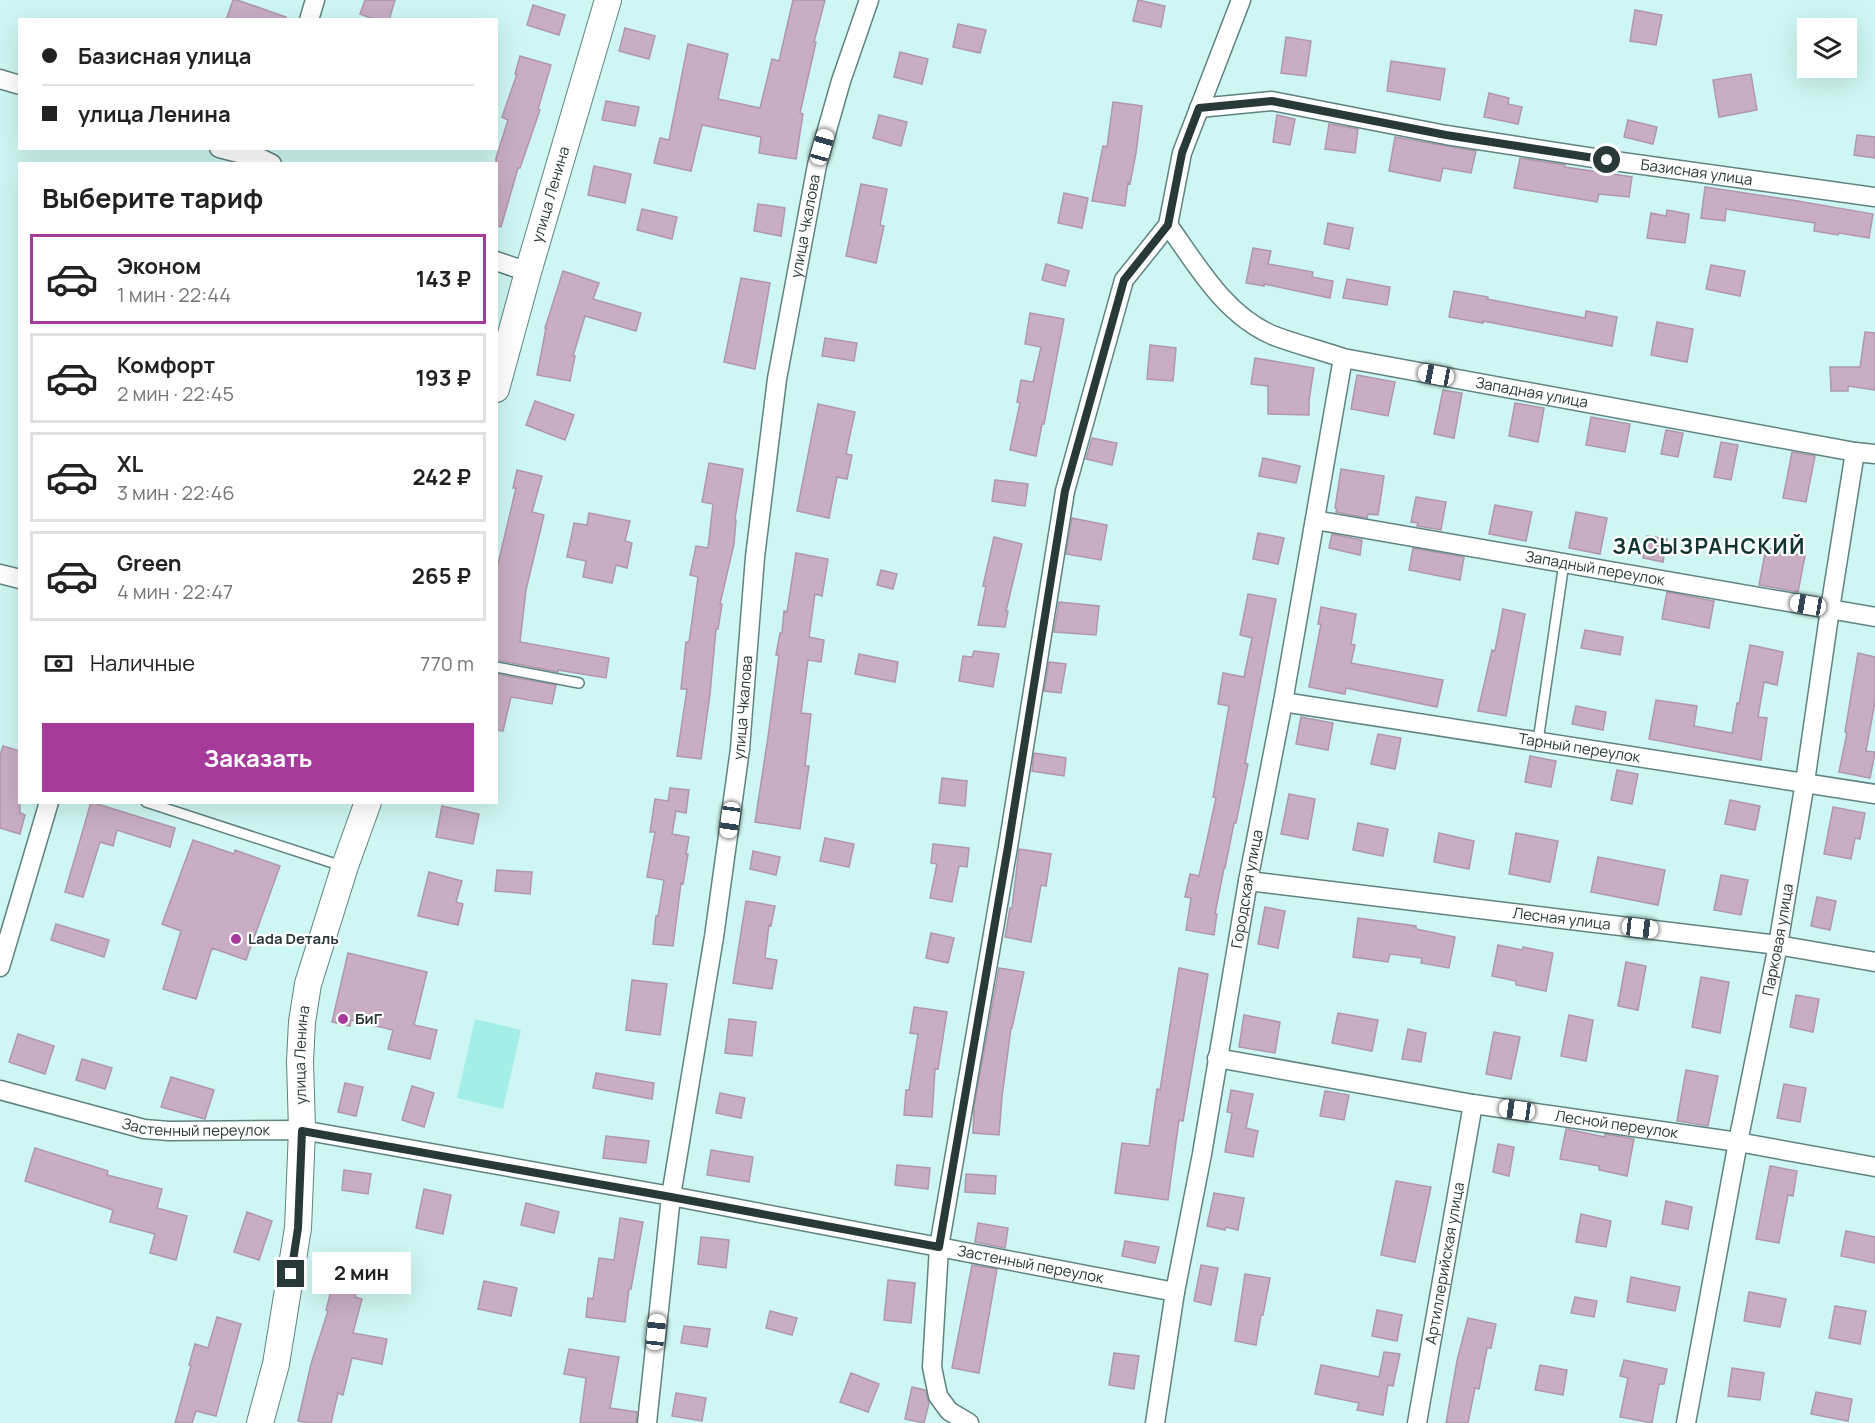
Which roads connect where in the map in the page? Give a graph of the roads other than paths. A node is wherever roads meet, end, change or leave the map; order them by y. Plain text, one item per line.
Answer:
1 (315, 0) edge
2 (608, 0) edge
3 (869, 0) edge
4 (1241, 0) edge
5 (310, 18) edge
6 (0, 79) edge
7 (18, 84) edge
8 (1199, 108) junction
9 (227, 150) edge
10 (264, 159) edge
11 (1875, 196) edge
12 (1168, 225) junction
13 (498, 262) edge
14 (528, 272) junction
15 (1343, 358) junction
16 (498, 382) edge
17 (1855, 452) junction
18 (1875, 454) edge
19 (1315, 520) junction
20 (1564, 563) junction
21 (0, 574) edge
22 (18, 578) edge
23 (1830, 609) junction
24 (1875, 617) edge
25 (498, 668) edge
26 (579, 683) dead end
27 (1283, 702) junction
28 (1538, 741) junction
29 (1805, 782) junction
30 (1875, 794) edge
31 (48, 804) edge
32 (152, 804) edge
33 (367, 804) edge
34 (345, 867) junction
35 (1248, 881) junction
36 (1778, 945) junction
37 (1875, 962) edge
38 (0, 967) edge
39 (1217, 1058) junction
40 (0, 1090) edge
41 (1473, 1104) junction
42 (302, 1131) junction
43 (1738, 1142) junction
44 (1875, 1167) edge
45 (671, 1197) junction
46 (939, 1247) junction
47 (1175, 1292) junction
48 (261, 1423) edge
49 (646, 1423) edge
50 (969, 1423) edge
51 (1155, 1423) edge
52 (1417, 1423) edge
53 (1686, 1423) edge

1 - 5 street
2 - 14 main road, улица Ленина
3 - 45 street, улица Чкалова
4 - 8 street
6 - 7 street
8 - 11 street, Базисная улица
8 - 12 street
9 - 10 street
12 - 15 street, Западная улица
12 - 46 street
13 - 14 street
14 - 16 main road, улица Ленина
15 - 17 street, Западная улица
15 - 19 street, Городская улица
17 - 18 street, Западная улица
17 - 23 street, Парковая улица
19 - 20 street, Западный переулок
19 - 27 street, Городская улица
20 - 23 street, Западный переулок
20 - 28 lane
21 - 22 street
23 - 24 street, Западный переулок
23 - 29 street, Парковая улица
25 - 26 lane
27 - 28 street, Тарный переулок
27 - 35 street, Городская улица
28 - 29 street, Тарный переулок
29 - 30 street, Тарный переулок
29 - 36 street, Парковая улица
31 - 38 street
32 - 34 lane
33 - 34 main road, улица Ленина
34 - 42 main road, улица Ленина
35 - 36 street, Лесная улица
35 - 39 street, Городская улица
36 - 37 street, Лесная улица
36 - 43 street, Парковая улица
39 - 41 street, Лесной переулок
39 - 47 street, Городская улица
40 - 42 street, Застенный переулок
41 - 43 street, Лесной переулок
41 - 52 street, Артиллерийская улица
42 - 45 street, Застенный переулок
42 - 48 main road, улица Ленина
43 - 44 street, Лесной переулок
43 - 53 street, Парковая улица
45 - 46 street, Застенный переулок
45 - 49 street, улица Чкалова
46 - 47 street, Застенный переулок
46 - 50 street
47 - 51 street, Городская улица

